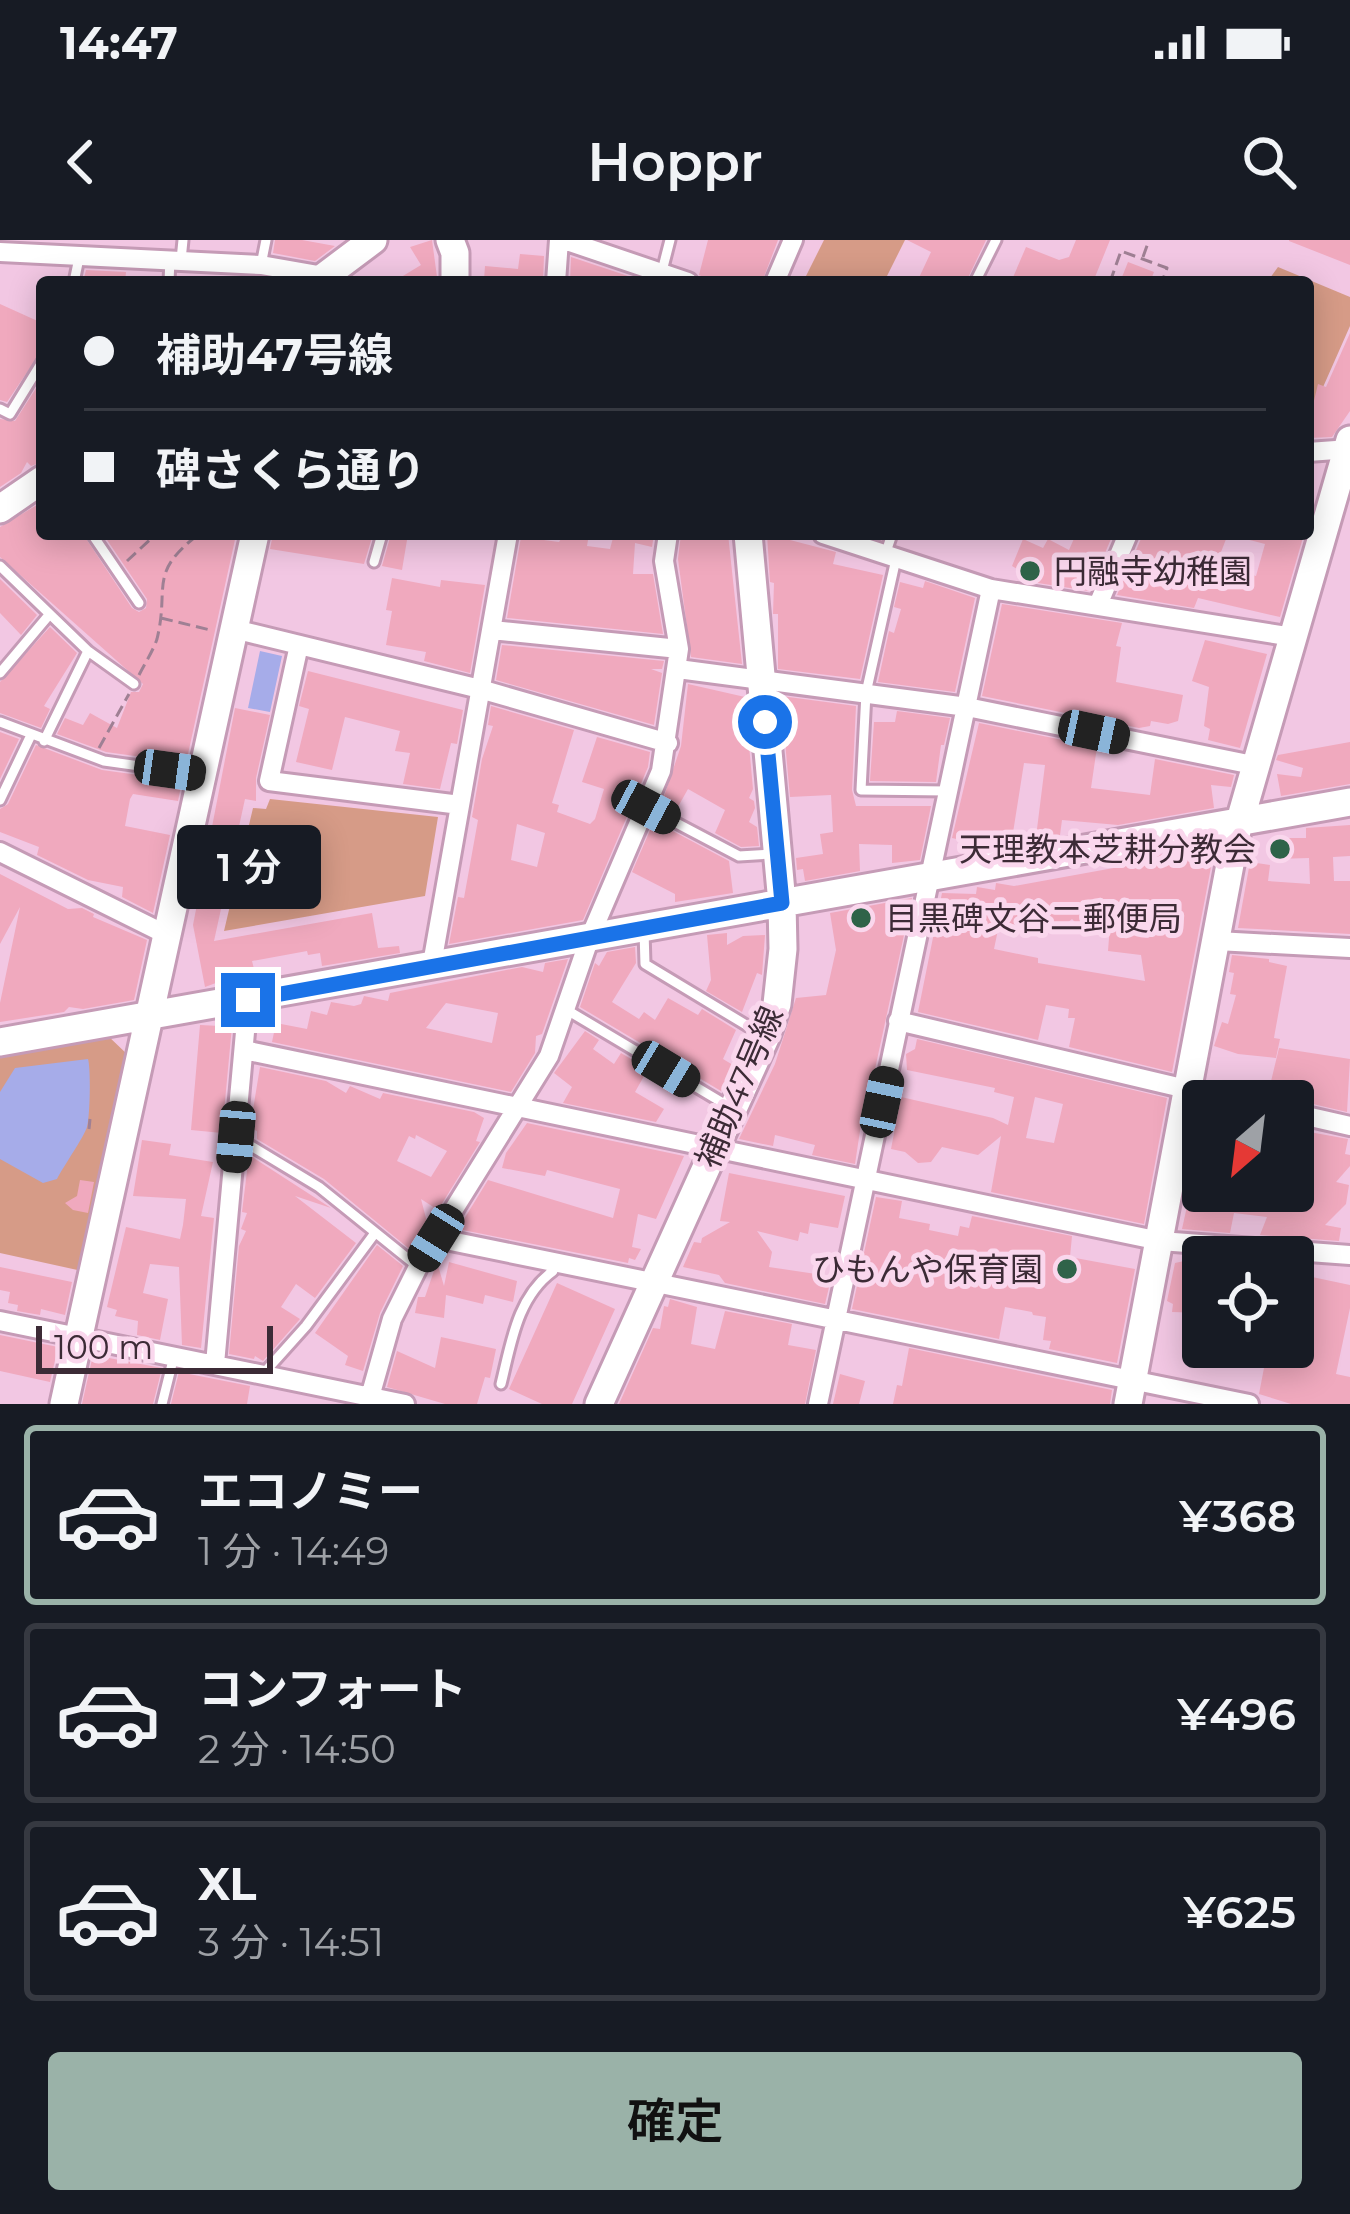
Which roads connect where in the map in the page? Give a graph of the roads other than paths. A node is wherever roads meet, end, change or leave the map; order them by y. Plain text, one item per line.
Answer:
1 (266, 240) edge
2 (373, 240) edge
3 (450, 240) edge
4 (561, 240) edge
5 (670, 240) edge
6 (793, 240) edge
7 (996, 240) edge
8 (1, 246) edge
9 (603, 246) edge
10 (130, 248) edge
11 (178, 253) edge
12 (80, 255) junction
13 (261, 266) junction
14 (75, 276) edge
15 (306, 276) edge
16 (324, 276) edge
17 (455, 276) edge
18 (557, 276) edge
19 (657, 276) edge
20 (661, 276) edge
21 (778, 276) edge
22 (978, 276) edge
23 (36, 372) edge
24 (0, 409) edge
25 (1349, 446) edge
26 (1314, 451) edge
27 (36, 484) edge
28 (0, 509) edge
29 (96, 540) edge
30 (254, 540) edge
31 (380, 540) edge
32 (507, 540) edge
33 (667, 540) edge
34 (749, 540) edge
35 (853, 540) edge
36 (891, 540) edge
37 (1125, 540) edge
38 (890, 557) junction
39 (374, 562) dead end
40 (0, 566) edge
41 (991, 589) junction
42 (139, 603) dead end
43 (1098, 605) junction
44 (49, 615) junction
45 (491, 629) junction
46 (233, 632) junction
47 (1293, 638) junction
48 (299, 646) junction
49 (88, 651) junction
50 (678, 659) junction
51 (0, 673) edge
52 (761, 678) junction
53 (134, 684) road end
54 (480, 688) junction
55 (866, 693) junction
56 (967, 706) junction
57 (0, 722) edge
58 (31, 735) junction
59 (44, 741) junction
60 (668, 742) junction
61 (1258, 766) junction
62 (203, 775) junction
63 (947, 791) junction
64 (0, 800) edge
65 (1350, 802) edge
66 (460, 805) junction
67 (646, 807) junction
68 (1243, 820) junction
69 (0, 852) edge
70 (778, 854) junction
71 (928, 877) junction
72 (782, 903) junction
73 (644, 927) junction
74 (167, 935) junction
75 (590, 937) junction
76 (1217, 941) junction
77 (1350, 948) edge
78 (432, 964) junction
79 (248, 1000) junction
80 (565, 1009) junction
81 (147, 1016) junction
82 (898, 1021) junction
83 (766, 1036) junction
84 (0, 1042) edge
85 (244, 1050) junction
86 (1191, 1080) edge
87 (1182, 1087) edge
88 (518, 1107) junction
89 (733, 1108) junction
90 (1314, 1118) edge
91 (1182, 1126) edge
92 (1350, 1126) edge
93 (236, 1137) junction
94 (712, 1150) junction
95 (866, 1182) junction
96 (375, 1233) junction
97 (436, 1238) junction
98 (1160, 1241) junction
99 (1350, 1256) edge
100 (554, 1261) junction
101 (418, 1267) junction
102 (654, 1283) junction
103 (836, 1320) junction
104 (0, 1321) edge
105 (79, 1337) junction
106 (174, 1356) junction
107 (215, 1364) junction
108 (263, 1374) junction
109 (501, 1384) dead end
110 (1131, 1393) edge
111 (369, 1400) edge
112 (64, 1404) edge
113 (162, 1404) edge
114 (405, 1404) edge
115 (599, 1404) edge
116 (818, 1404) edge
117 (1249, 1404) edge

1 - 13 lane
2 - 16 street
3 - 17 street
4 - 9 street
4 - 18 street
5 - 20 lane
6 - 21 street
7 - 22 lane
8 - 12 street
9 - 19 street
10 - 11 street
10 - 12 street
11 - 13 street
12 - 14 lane
13 - 15 street
23 - 24 lane
25 - 26 street
25 - 47 street
27 - 28 street
29 - 42 lane
30 - 46 street
31 - 39 lane
32 - 45 street
33 - 50 street
34 - 52 street, 補助47号線
35 - 38 street
36 - 38 lane
37 - 43 street
38 - 41 street
38 - 55 lane
40 - 44 lane
41 - 43 street
41 - 56 street
43 - 47 street
44 - 49 lane
44 - 51 lane
45 - 50 street
45 - 54 street
46 - 48 street
46 - 62 street
47 - 61 street
48 - 54 street
48 - 66 street
49 - 53 lane
49 - 59 lane
50 - 52 street
50 - 60 street
52 - 55 street
52 - 70 street, 補助47号線
54 - 60 street
54 - 66 street
55 - 56 street
55 - 63 lane
56 - 61 street
56 - 63 street
57 - 58 lane
58 - 59 lane
58 - 64 lane
59 - 62 lane
60 - 67 street
61 - 68 street
62 - 74 street
63 - 71 street
65 - 68 street
66 - 78 street
67 - 70 lane
67 - 75 street
68 - 71 street
68 - 76 street
69 - 74 street
70 - 72 street, 補助47号線
71 - 72 street
71 - 82 street
72 - 73 street
72 - 83 street, 補助47号線
73 - 75 street
73 - 83 lane
74 - 81 street
75 - 78 street
75 - 80 street
76 - 77 street
76 - 86 street
78 - 79 street
79 - 81 street
79 - 85 street
80 - 88 street
80 - 89 lane
81 - 84 street
81 - 105 street
82 - 87 street
82 - 95 street
83 - 89 street, 補助47号線
85 - 88 street
85 - 93 street
88 - 94 street
88 - 97 street
89 - 94 street, 補助47号線
90 - 92 street
91 - 98 street
93 - 96 lane
93 - 107 street
94 - 95 street
94 - 102 street, 補助47号線
95 - 98 street
95 - 103 street
96 - 101 lane
96 - 108 lane
97 - 100 street
97 - 101 street
98 - 99 street
98 - 110 street
100 - 102 street
100 - 109 lane
101 - 111 street
102 - 103 street
102 - 115 street, 補助47号線
103 - 110 street
103 - 116 street
104 - 105 street
105 - 106 street
105 - 112 street
106 - 107 street
106 - 113 lane
107 - 108 street
108 - 111 street
110 - 117 street
111 - 114 street

